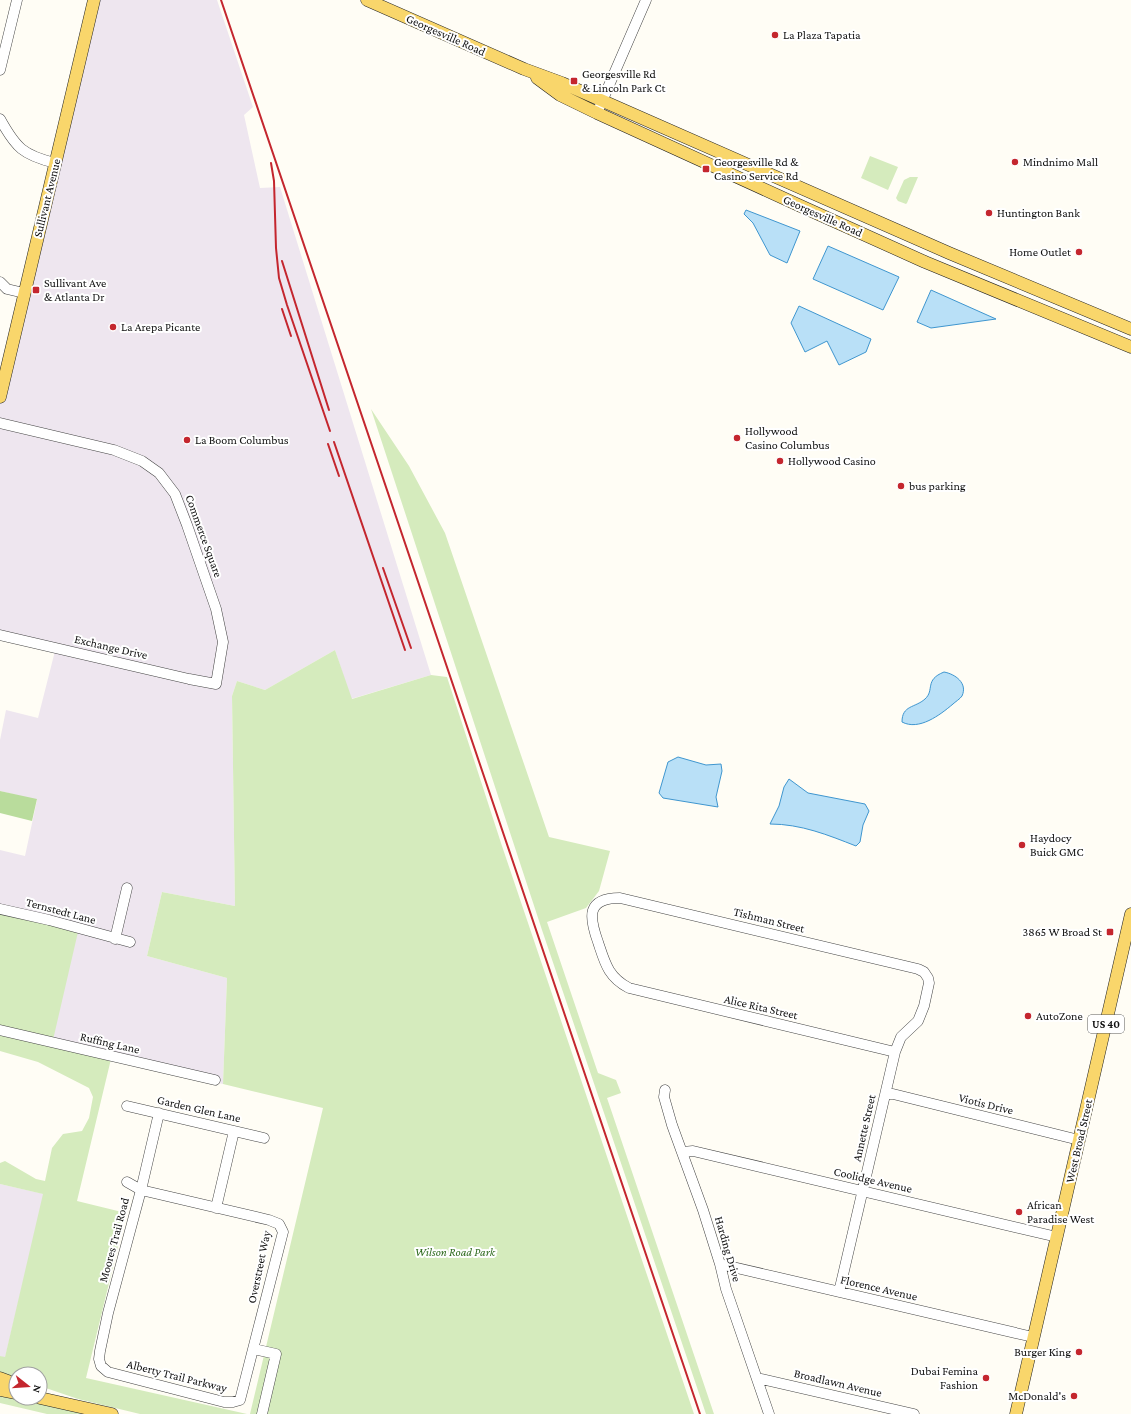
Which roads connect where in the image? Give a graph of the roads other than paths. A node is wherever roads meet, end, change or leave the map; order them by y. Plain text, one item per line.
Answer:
1 (16, 0) edge
2 (94, 0) edge
3 (367, 0) edge
4 (646, 0) edge
5 (524, 69) junction
6 (0, 70) edge
7 (602, 100) junction
8 (597, 113) junction
9 (0, 119) edge
10 (55, 163) junction
11 (728, 174) junction
12 (835, 203) junction
13 (0, 282) edge
14 (24, 293) junction
15 (1131, 329) edge
16 (1131, 347) edge
17 (0, 397) edge
18 (0, 423) edge
19 (0, 635) edge
20 (216, 684) joint
21 (127, 888) dead end
22 (0, 909) edge
23 (1131, 914) edge
24 (115, 939) junction
25 (130, 942) dead end
26 (928, 978) joint
27 (622, 985) joint
28 (0, 1030) edge
29 (895, 1052) junction
30 (215, 1080) dead end
31 (665, 1090) dead end
32 (886, 1094) junction
33 (127, 1106) dead end
34 (159, 1113) junction
35 (234, 1131) junction
36 (264, 1138) dead end
37 (1079, 1140) junction
38 (683, 1152) junction
39 (127, 1182) dead end
40 (141, 1190) junction
41 (863, 1191) junction
42 (216, 1208) junction
43 (1057, 1237) junction
44 (720, 1264) junction
45 (840, 1292) junction
46 (1033, 1337) junction
47 (254, 1348) junction
48 (108, 1372) joint
49 (757, 1378) junction
50 (48, 1396) edge
51 (48, 1400) edge
52 (240, 1400) joint
53 (72, 1405) junction
54 (112, 1414) edge
55 (262, 1414) edge
56 (769, 1414) edge
57 (914, 1414) edge
58 (1016, 1414) edge

1 - 6 street
2 - 10 main road, Sullivant Avenue
3 - 5 main road, Georgesville Road
4 - 7 street
5 - 7 main road, Georgesville Road
5 - 8 main road, Georgesville Road
7 - 8 street
7 - 12 main road, Georgesville Road
8 - 11 main road, Georgesville Road
9 - 10 street
10 - 14 main road, Sullivant Avenue
11 - 12 main road
11 - 16 main road, Georgesville Road
12 - 15 main road, Georgesville Road
13 - 14 street
14 - 17 main road, Sullivant Avenue
18 - 20 street, Commerce Square
19 - 20 street, Exchange Drive
21 - 24 street
22 - 24 street, Ternstedt Lane
23 - 37 main road, West Broad Street / US 40
24 - 25 street, Ternstedt Lane
26 - 27 street, Tishman Street
26 - 29 street, Annette Street
27 - 29 street, Alice Rita Street
28 - 30 street, Ruffing Lane
29 - 32 street, Annette Street
31 - 38 street, Harding Drive
32 - 37 street, Viotis Drive
32 - 41 street, Annette Street
33 - 34 street, Garden Glen Lane
34 - 35 street, Garden Glen Lane
34 - 40 street, Moores Trail Road
35 - 36 street, Garden Glen Lane
35 - 42 street
37 - 43 main road, West Broad Street / US 40
38 - 41 street, Coolidge Avenue
38 - 44 street, Harding Drive
39 - 40 street, Overstreet Way
40 - 42 street, Overstreet Way
40 - 48 street, Moores Trail Road
41 - 43 street, Coolidge Avenue
41 - 45 street, Annette Street
42 - 47 street, Overstreet Way
43 - 46 main road, West Broad Street / US 40
44 - 45 street, Florence Avenue
44 - 49 street, Harding Drive
45 - 46 street, Florence Avenue
46 - 58 main road, West Broad Street / US 40
47 - 52 street, Overstreet Way
47 - 55 street
48 - 52 street, Alberty Trail Parkway
49 - 56 street, Harding Drive
49 - 57 street, Broadlawn Avenue
50 - 53 main road
51 - 53 main road
53 - 54 main road

